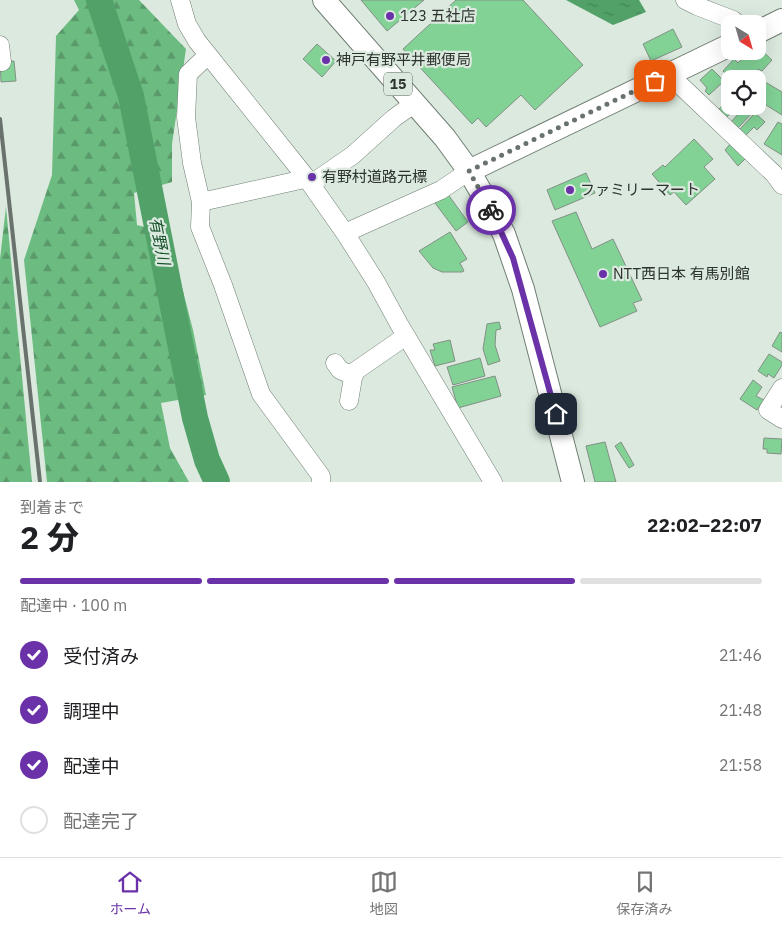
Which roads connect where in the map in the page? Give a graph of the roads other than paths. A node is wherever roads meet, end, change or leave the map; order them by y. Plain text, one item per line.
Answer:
1 (180, 0) edge
2 (324, 0) edge
3 (685, 0) edge
4 (721, 15) edge
5 (782, 20) edge
6 (766, 28) edge
7 (721, 49) edge
8 (208, 55) junction
9 (672, 73) junction
10 (415, 103) junction
11 (469, 171) junction
12 (308, 180) junction
13 (782, 185) edge
14 (201, 202) junction
15 (345, 233) junction
16 (406, 336) junction
17 (335, 363) dead end
18 (354, 376) junction
19 (782, 388) edge
20 (349, 401) dead end
21 (782, 419) edge
22 (326, 480) edge
23 (493, 482) edge
24 (573, 482) edge

1 - 8 street
2 - 10 main road, 15
3 - 4 street
5 - 6 main road
7 - 9 main road
8 - 12 street
8 - 14 street
9 - 11 main road
9 - 13 street
10 - 11 main road, 15
10 - 12 street
11 - 15 street
11 - 24 main road, 15
12 - 14 street
12 - 15 street
14 - 22 street
15 - 16 street
16 - 18 street
16 - 23 street
17 - 18 street
18 - 20 street
19 - 21 street

